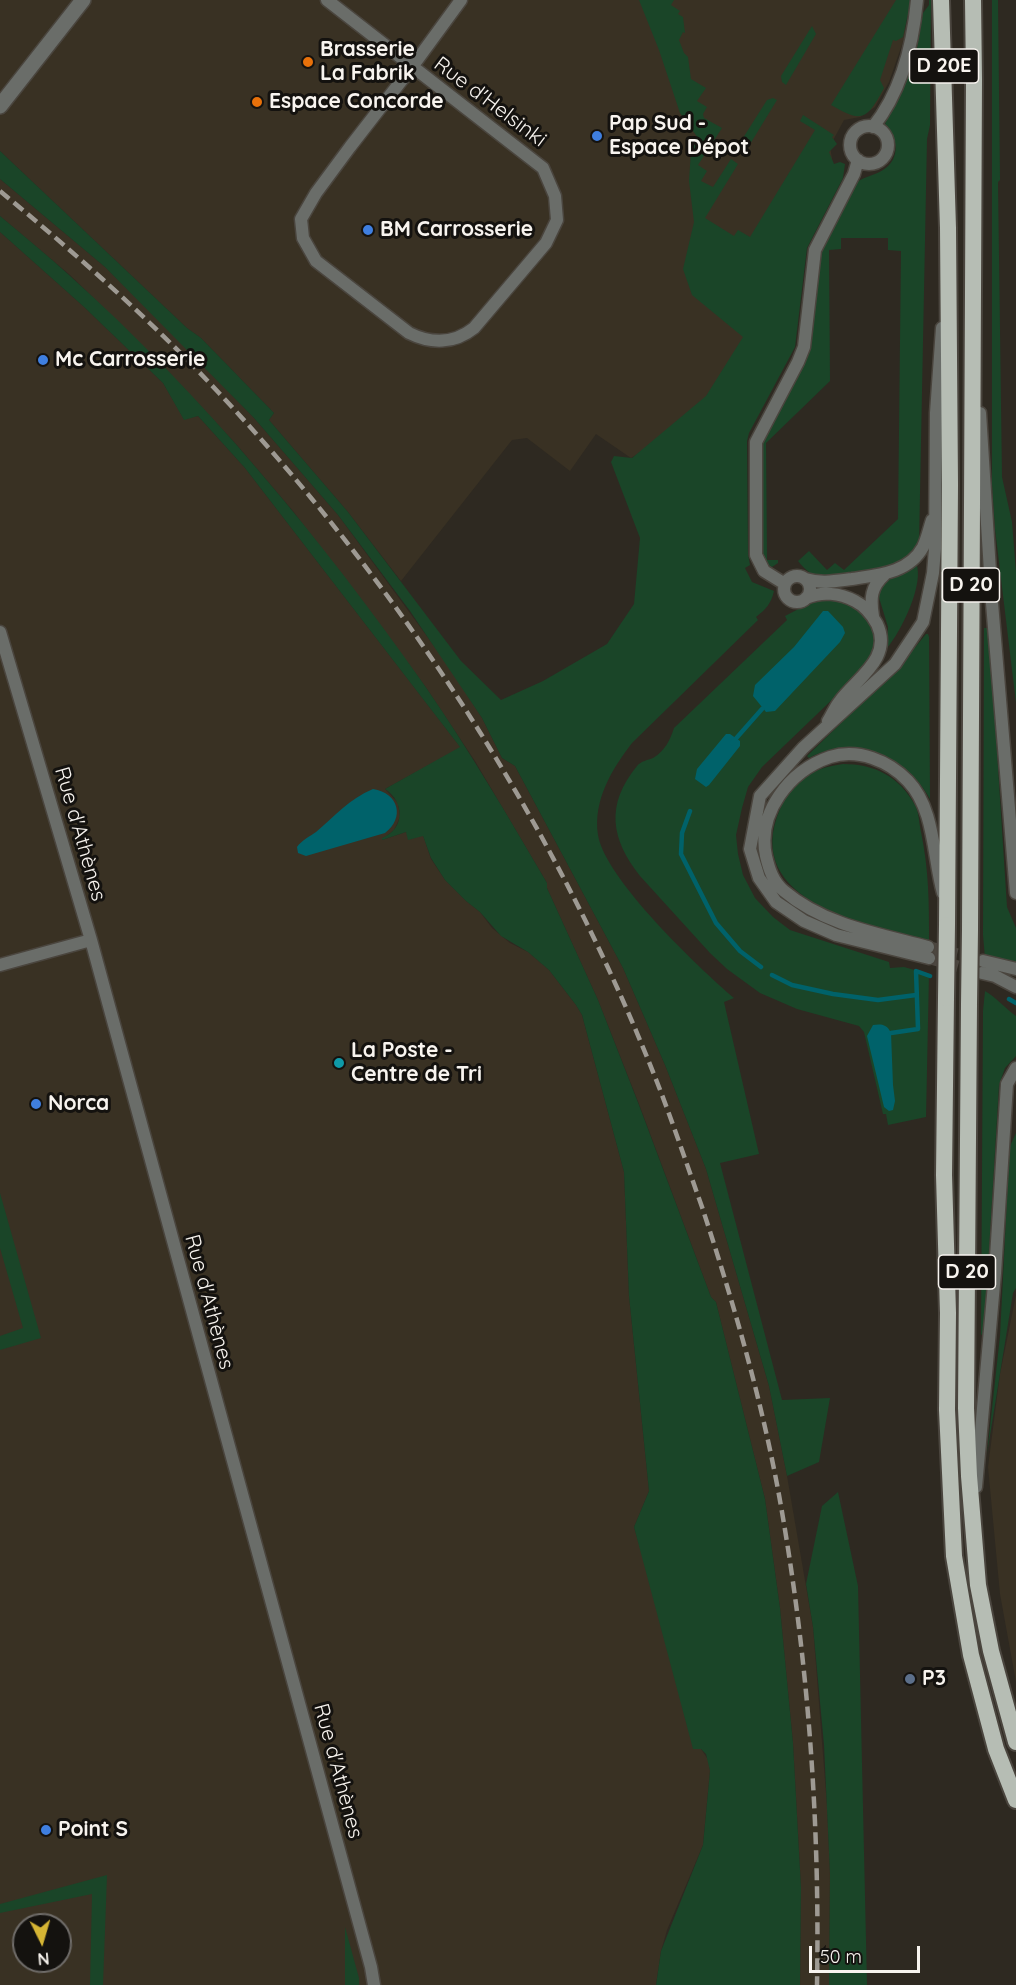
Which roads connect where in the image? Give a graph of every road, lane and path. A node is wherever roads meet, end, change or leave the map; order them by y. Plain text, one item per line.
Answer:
1 (83, 0) edge
2 (327, 0) edge
3 (461, 0) edge
4 (917, 0) edge
5 (941, 0) edge
6 (947, 0) edge
7 (975, 0) edge
8 (412, 67) junction
9 (974, 79) joint
10 (0, 106) edge
11 (873, 127) junction
12 (946, 132) junction
13 (858, 160) junction
14 (948, 228) junction
15 (973, 240) junction
16 (936, 504) junction
17 (884, 574) junction
18 (806, 579) junction
19 (785, 584) junction
20 (806, 598) junction
21 (873, 616) junction
22 (0, 632) edge
23 (824, 729) junction
24 (1016, 893) edge
25 (948, 919) junction
26 (91, 940) junction
27 (0, 965) edge
28 (1016, 969) edge
29 (1016, 987) edge
30 (1016, 1068) edge
31 (1016, 1104) edge
32 (1006, 1122) junction
33 (973, 1539) junction
34 (1016, 1742) edge
35 (1016, 1800) edge
36 (374, 1985) edge

1 - 10 street
2 - 8 street, Rue d'Helsinki
3 - 8 street, Rue d'Helsinki
4 - 11 street
5 - 12 highway, D 20E
6 - 12 highway, D 20
7 - 9 highway, D 20E
8 - 8 street, Rue d'Helsinki
9 - 15 highway, D 20
11 - 13 street
11 - 13 street
12 - 14 highway, D 20
13 - 19 street
14 - 16 street
14 - 25 highway, D 20
15 - 24 street
15 - 33 highway, D 20, bridge
16 - 17 street
16 - 23 street
17 - 18 street
17 - 21 street
18 - 19 street
18 - 20 street
19 - 20 street
20 - 21 street
21 - 23 street
22 - 26 street, Rue d'Athènes
23 - 25 street
25 - 35 highway, D 20, bridge
26 - 27 street
26 - 36 street, Rue d'Athènes
28 - 29 street
30 - 32 street
31 - 32 street
32 - 33 street
33 - 34 highway, D 20

